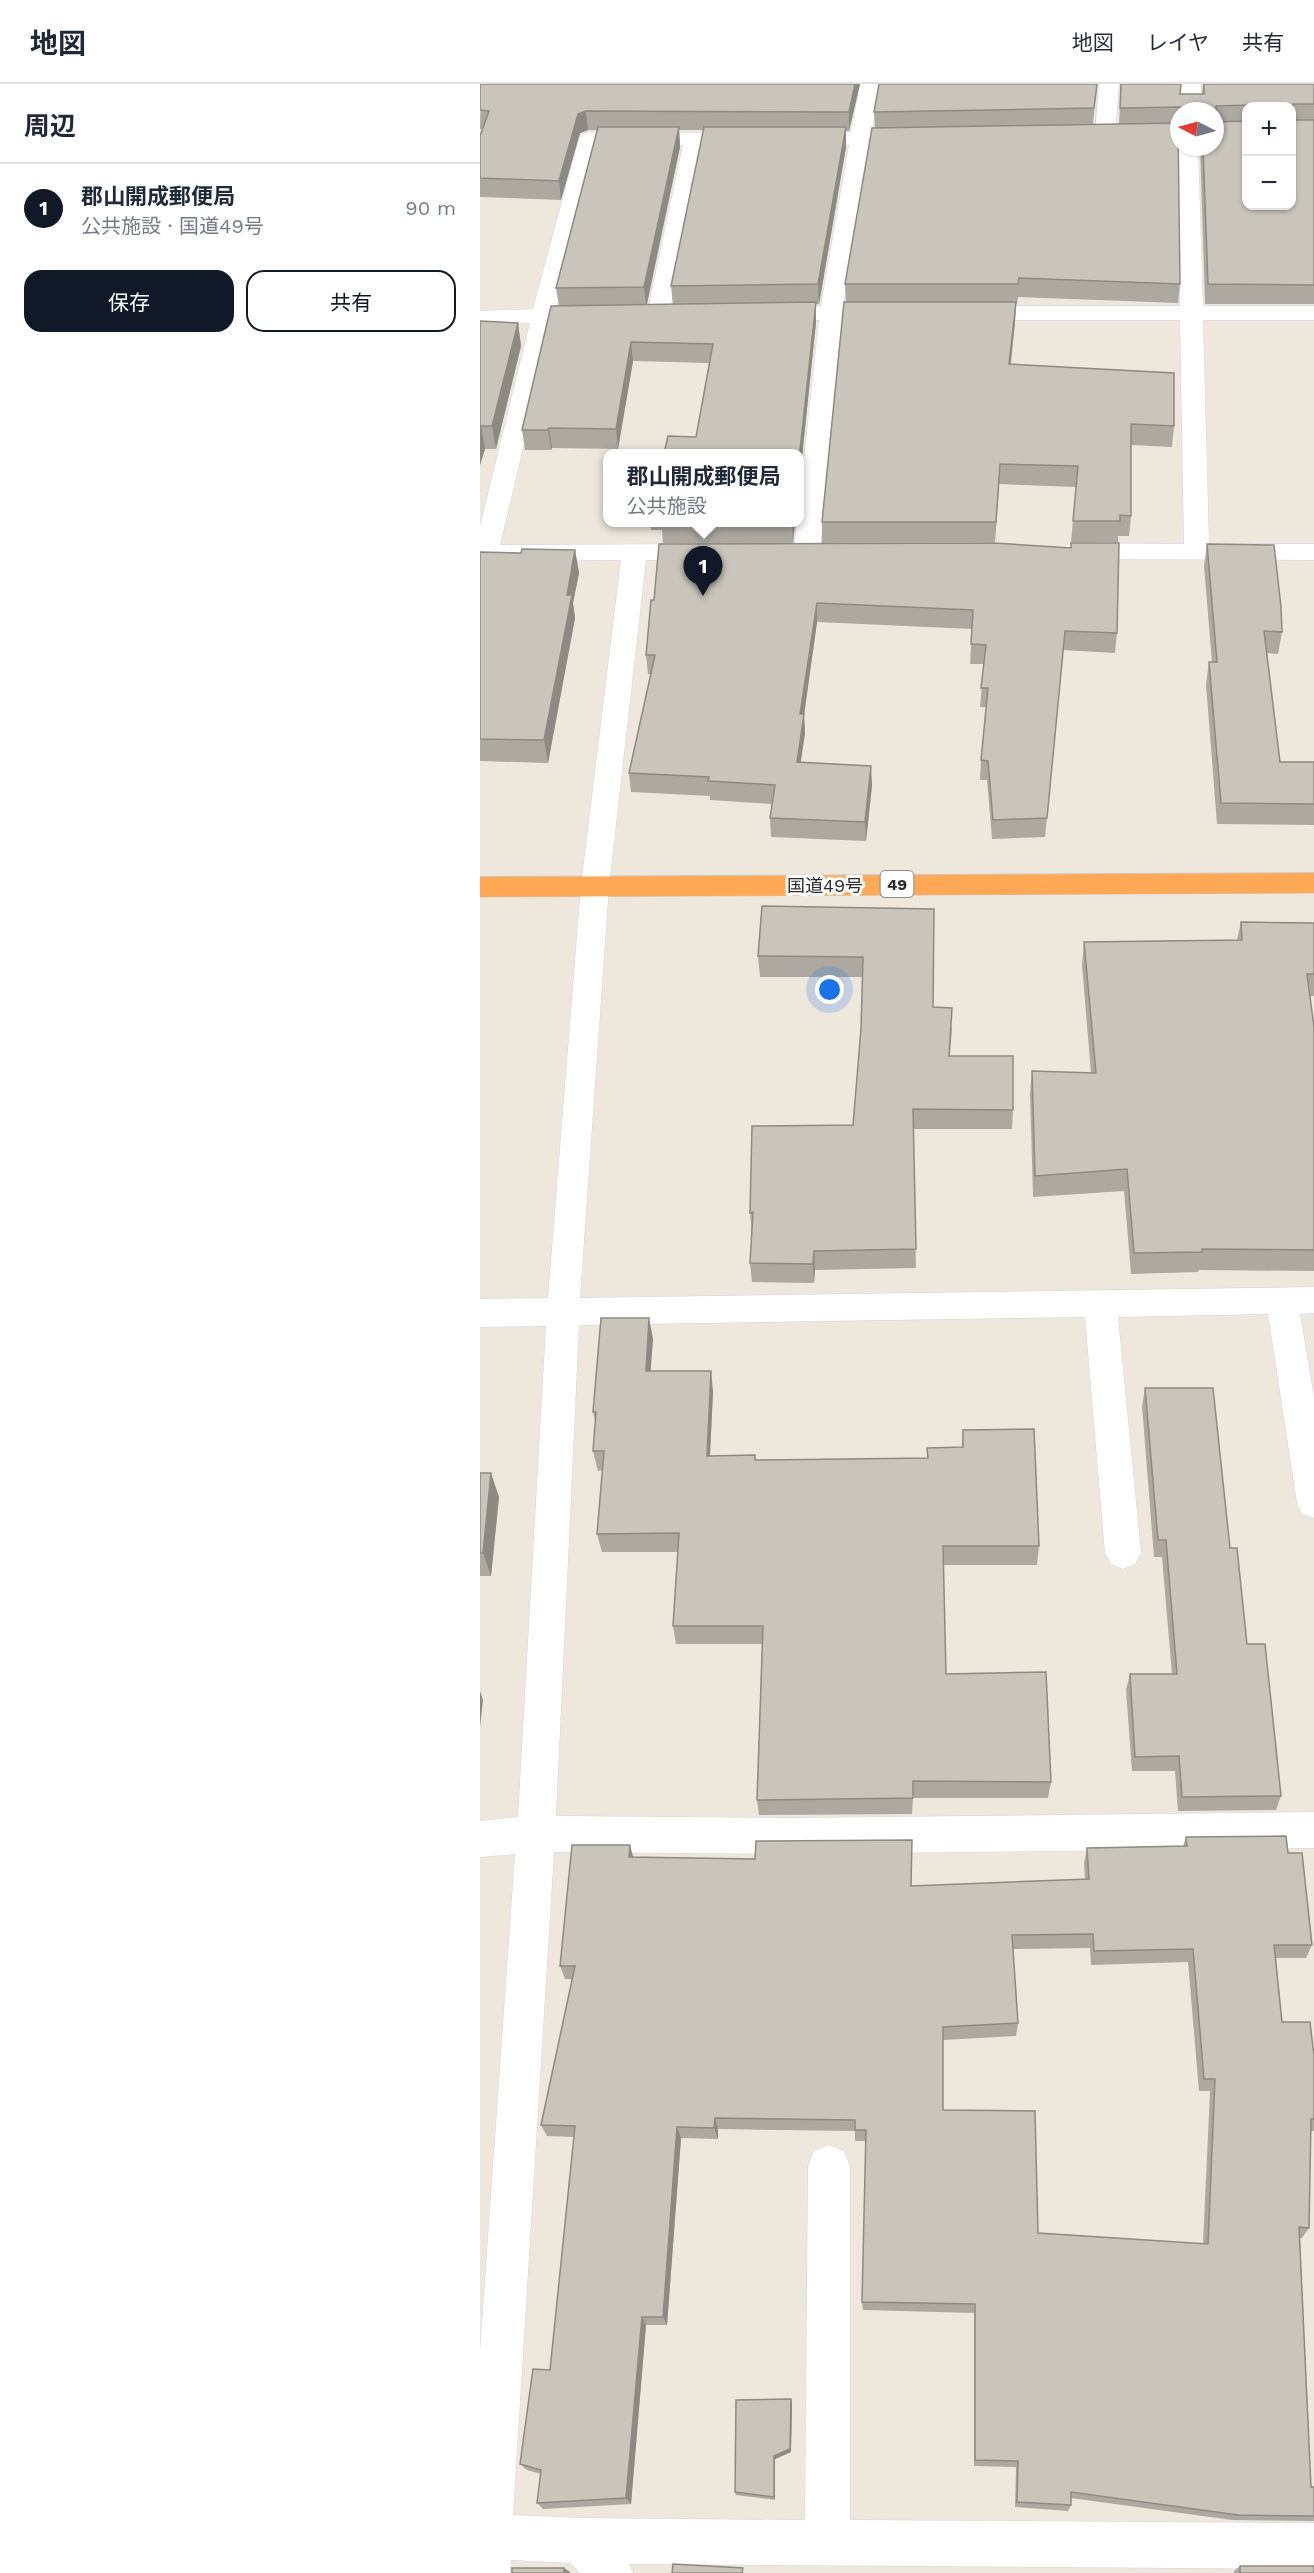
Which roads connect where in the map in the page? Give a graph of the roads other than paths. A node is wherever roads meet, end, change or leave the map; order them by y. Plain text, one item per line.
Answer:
1 (870, 84) edge
2 (1109, 84) edge
3 (1191, 84) edge
4 (1190, 102) edge
5 (1082, 135) edge
6 (696, 138) junction
7 (942, 138) edge
8 (860, 139) junction
9 (1188, 156) edge
10 (1192, 312) junction
11 (831, 313) junction
12 (913, 313) edge
13 (948, 313) edge
14 (1314, 313) edge
15 (635, 314) edge
16 (658, 314) junction
17 (681, 314) edge
18 (750, 314) edge
19 (543, 315) junction
20 (589, 315) edge
21 (480, 318) edge
22 (1197, 550) junction
23 (1055, 551) edge
24 (726, 552) edge
25 (807, 552) edge
26 (1314, 552) edge
27 (483, 553) edge
28 (634, 553) junction
29 (1314, 883) edge
30 (595, 886) junction
31 (480, 887) edge
32 (1298, 1301) edge
33 (1100, 1304) junction
34 (563, 1312) junction
35 (480, 1313) edge
36 (1314, 1503) edge
37 (1123, 1553) dead end
38 (1314, 1830) edge
39 (536, 1834) junction
40 (480, 1839) edge
41 (829, 2166) dead end
42 (827, 2542) junction
43 (1314, 2546) edge
44 (486, 2548) edge
45 (596, 2557) edge

1 - 8 street
2 - 5 street
3 - 4 street
6 - 8 street
6 - 16 street
6 - 19 street
7 - 8 street
8 - 11 street
9 - 10 street
10 - 13 street
10 - 14 street
10 - 22 street
11 - 12 street
11 - 18 street
11 - 25 street
15 - 16 street
16 - 17 street
19 - 20 street
19 - 21 street
19 - 27 street
22 - 23 street
22 - 26 street
24 - 28 street
27 - 28 street
28 - 30 street
29 - 30 highway, 国道49号 / 49
30 - 31 highway, 国道49号 / 49
30 - 34 street
32 - 33 street
32 - 36 street
33 - 34 street
33 - 37 street
34 - 35 street
34 - 39 street
38 - 39 street
39 - 40 street
39 - 44 street
41 - 42 street
42 - 43 street
42 - 45 street
44 - 45 street

